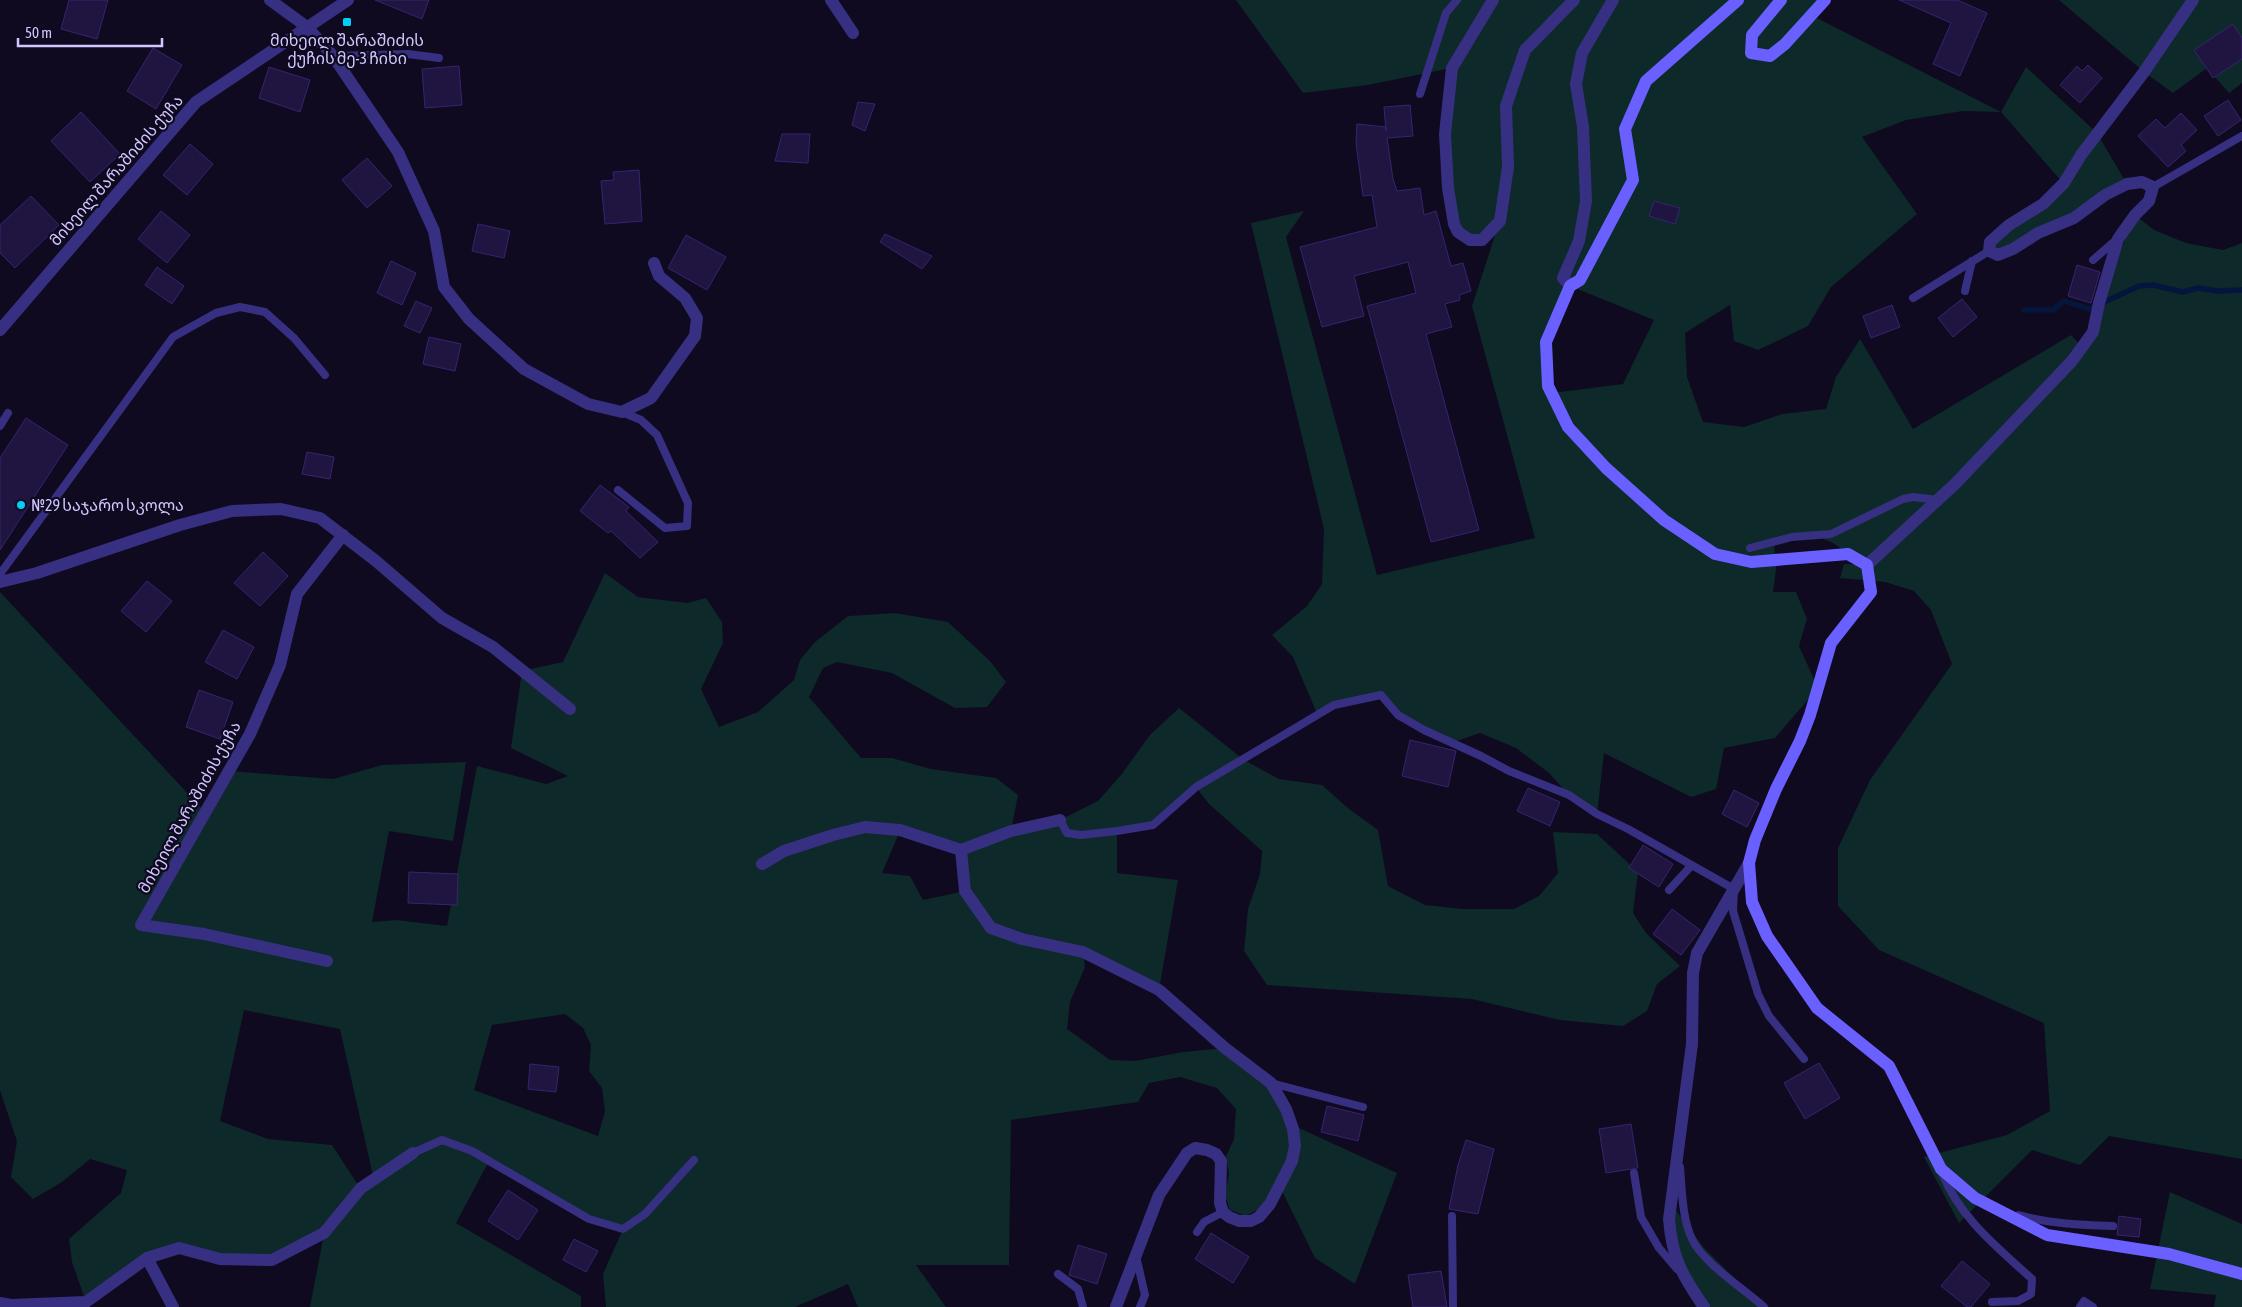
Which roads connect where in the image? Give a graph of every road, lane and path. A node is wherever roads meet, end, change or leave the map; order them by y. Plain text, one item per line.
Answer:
1 (270, 0) edge
2 (348, 0) edge
3 (831, 0) edge
4 (1456, 0) edge
5 (1493, 0) edge
6 (1574, 0) edge
7 (1613, 0) edge
8 (1738, 0) edge
9 (1782, 0) edge
10 (1825, 0) edge
11 (2193, 0) edge
12 (307, 27) junction
13 (853, 33) dead end
14 (333, 56) junction
15 (439, 58) dead end
16 (1420, 94) dead end
17 (2242, 136) edge
18 (2153, 187) junction
19 (2118, 239) junction
20 (1989, 251) junction
21 (2093, 260) dead end
22 (1972, 262) junction
23 (654, 263) dead end
24 (1570, 286) junction
25 (1965, 291) dead end
26 (1913, 298) dead end
27 (0, 330) edge
28 (325, 376) dead end
29 (622, 412) junction
30 (8, 413) dead end
31 (0, 426) edge
32 (618, 490) dead end
33 (1938, 500) junction
34 (343, 535) junction
35 (1750, 548) dead end
36 (1867, 565) junction
37 (0, 574) edge
38 (0, 582) edge
39 (570, 709) dead end
40 (1060, 820) joint
41 (961, 850) junction
42 (1750, 863) junction
43 (762, 864) dead end
44 (1691, 866) junction
45 (1734, 889) junction
46 (1669, 890) dead end
47 (327, 961) dead end
48 (1804, 1059) dead end
49 (1272, 1083) junction
50 (1362, 1107) dead end
51 (1678, 1151) junction
52 (413, 1153) joint
53 (694, 1160) dead end
54 (1941, 1169) junction
55 (1634, 1173) dead end
56 (1975, 1198) junction
57 (1223, 1212) junction
58 (1452, 1216) dead end
59 (2113, 1226) dead end
60 (1197, 1232) dead end
61 (1135, 1253) junction
62 (147, 1258) junction
63 (1681, 1273) junction
64 (1058, 1274) dead end
65 (2242, 1274) edge
66 (1992, 1302) dead end
67 (0, 1303) edge
68 (173, 1307) edge
69 (1083, 1307) edge
70 (1116, 1307) edge
71 (1140, 1307) edge
72 (1453, 1307) edge
73 (1704, 1307) edge
74 (1764, 1307) edge
75 (2080, 1307) edge
76 (2092, 1307) edge

1 - 12 street
2 - 12 street, მიხეილ შარაშიძის ქუჩა
3 - 13 street
4 - 16 lane
5 - 6 street
7 - 24 street
8 - 24 street
9 - 10 street
11 - 20 street
12 - 14 street
12 - 27 street, მიხეილ შარაშიძის ქუჩა
14 - 15 lane
14 - 29 street
17 - 18 lane
18 - 19 street
18 - 20 street
19 - 21 lane
19 - 33 street
20 - 22 lane
22 - 25 lane
22 - 26 lane
23 - 29 street
24 - 36 street
28 - 37 lane
29 - 32 lane
30 - 31 lane
33 - 35 lane
33 - 36 street
34 - 38 street
34 - 39 street
34 - 47 street, მიხეილ შარაშიძის ქუჩა
36 - 42 street
40 - 41 street
40 - 44 lane
41 - 43 street
41 - 49 street
42 - 45 street
42 - 54 street
44 - 45 lane
44 - 46 lane
45 - 48 lane
45 - 51 street
49 - 50 lane
49 - 57 street
51 - 63 street
51 - 74 lane
52 - 53 lane
52 - 62 street
54 - 56 street
54 - 66 lane
55 - 63 lane
56 - 59 lane
56 - 65 street
57 - 60 lane
57 - 61 street
58 - 72 lane
61 - 70 street
61 - 71 lane
62 - 67 street
62 - 68 street
63 - 73 street
64 - 69 lane
75 - 76 lane

